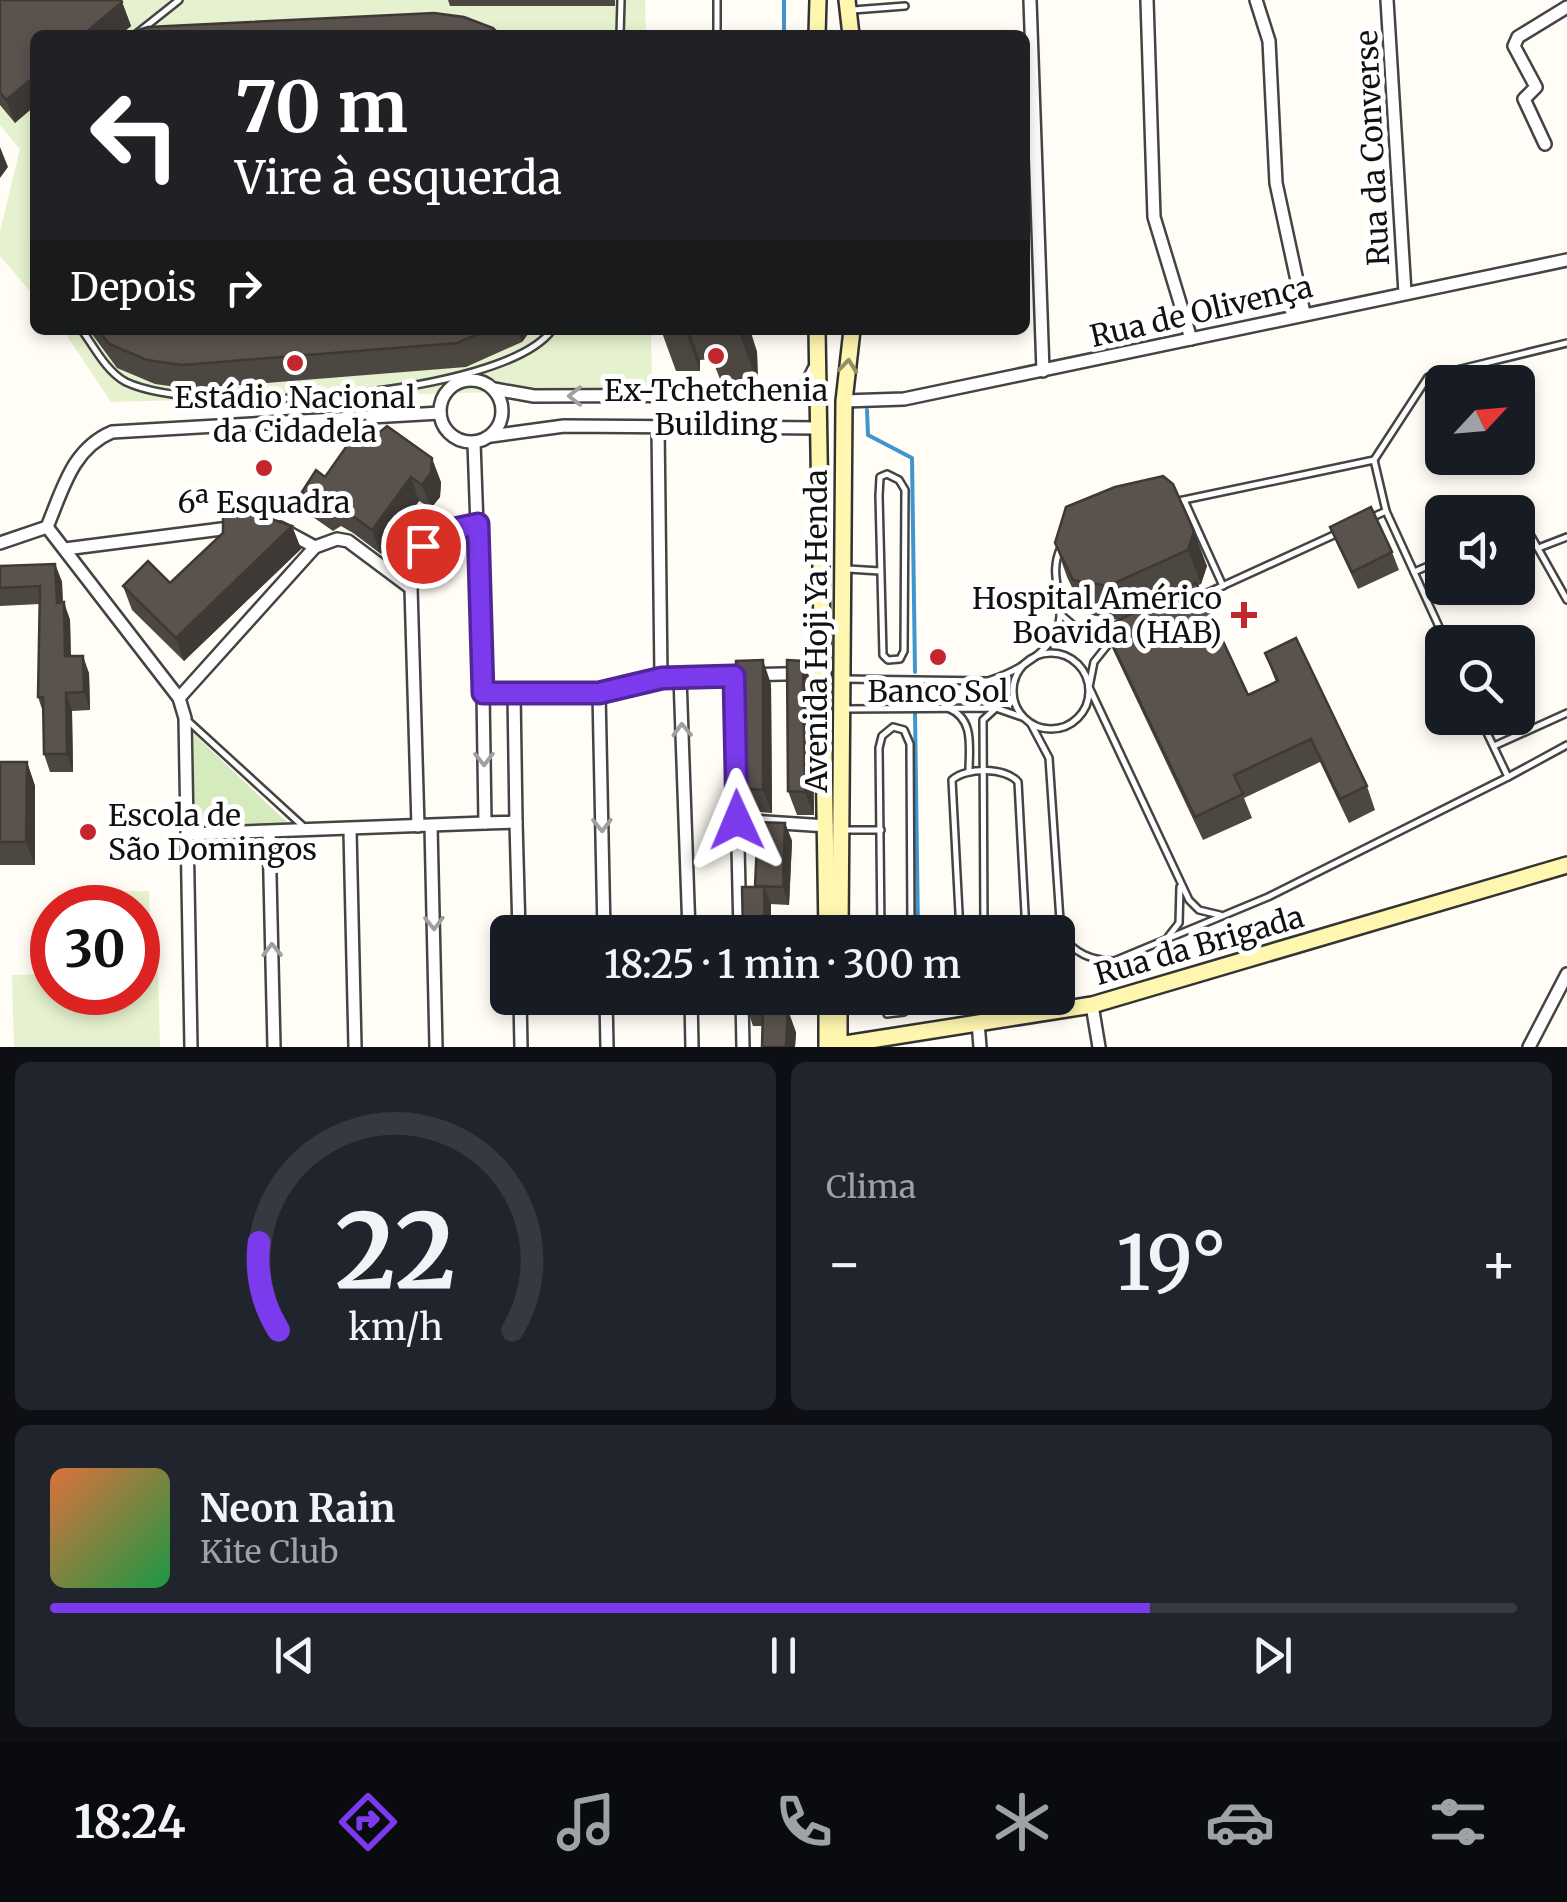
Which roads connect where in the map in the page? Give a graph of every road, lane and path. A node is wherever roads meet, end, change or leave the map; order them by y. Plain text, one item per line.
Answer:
1 (179, 0) edge
2 (621, 0) edge
3 (718, 0) edge
4 (1030, 0) edge
5 (1147, 0) edge
6 (1256, 0) edge
7 (1387, 0) edge
8 (848, 5) edge
9 (905, 6) dead end
10 (1567, 7) edge
11 (141, 30) edge
12 (620, 30) edge
13 (717, 30) edge
14 (851, 30) edge
15 (1545, 144) dead end
16 (1567, 260) edge
17 (1406, 293) junction
18 (1304, 313) junction
19 (86, 335) edge
20 (546, 335) edge
21 (817, 335) edge
22 (851, 335) edge
23 (1191, 340) junction
24 (1567, 343) edge
25 (818, 350) junction
26 (1043, 371) junction
27 (494, 389) junction
28 (844, 402) junction
29 (440, 413) junction
30 (658, 427) junction
31 (820, 428) junction
32 (491, 436) junction
33 (474, 443) junction
34 (1374, 460) junction
35 (1184, 500) junction
36 (1166, 504) edge
37 (1386, 511) junction
38 (1370, 519) edge
39 (478, 524) junction
40 (248, 526) edge
41 (47, 527) junction
42 (269, 527) edge
43 (1337, 534) edge
44 (1567, 537) edge
45 (1535, 539) edge
46 (1064, 541) edge
47 (0, 543) edge
48 (315, 547) junction
49 (1541, 547) junction
50 (65, 549) junction
51 (1425, 567) edge
52 (845, 568) junction
53 (880, 571) junction
54 (1414, 572) junction
55 (1222, 586) junction
56 (411, 588) junction
57 (1567, 600) edge
58 (1190, 602) edge
59 (1060, 614) junction
60 (1438, 625) edge
61 (1124, 633) edge
62 (1107, 640) junction
63 (1026, 662) junction
64 (826, 672) junction
65 (734, 676) junction
66 (680, 677) junction
67 (662, 678) junction
68 (842, 678) junction
69 (1089, 687) junction
70 (483, 693) junction
71 (514, 693) junction
72 (599, 693) junction
73 (179, 698) junction
74 (946, 707) junction
75 (996, 708) junction
76 (842, 709) junction
77 (1567, 713) edge
78 (185, 718) junction
79 (1023, 718) junction
80 (1031, 724) junction
81 (1488, 735) edge
82 (1567, 745) edge
83 (1494, 746) junction
84 (969, 772) junction
85 (984, 772) junction
86 (1508, 777) junction
87 (737, 820) junction
88 (516, 822) junction
89 (485, 823) junction
90 (418, 826) junction
91 (432, 826) junction
92 (834, 828) junction
93 (881, 830) junction
94 (350, 831) junction
95 (310, 832) junction
96 (187, 834) junction
97 (269, 834) junction
98 (1567, 865) edge
99 (1180, 883) junction
100 (519, 915) edge
101 (604, 915) edge
102 (688, 915) edge
103 (740, 915) edge
104 (828, 915) edge
105 (839, 915) edge
106 (880, 915) edge
107 (911, 915) edge
108 (959, 915) edge
109 (984, 915) edge
110 (1025, 915) edge
111 (1224, 916) junction
112 (1167, 940) junction
113 (1567, 974) edge
114 (1092, 1005) junction
115 (520, 1015) edge
116 (606, 1015) edge
117 (691, 1015) edge
118 (742, 1015) edge
119 (832, 1015) edge
120 (978, 1022) junction
121 (835, 1046) edge
122 (191, 1047) edge
123 (274, 1047) edge
124 (354, 1047) edge
125 (436, 1047) edge
126 (521, 1047) edge
127 (607, 1047) edge
128 (692, 1047) edge
129 (743, 1047) edge
130 (980, 1047) edge
131 (1098, 1047) edge
132 (1529, 1047) edge

1 - 11 lane
2 - 12 lane
3 - 13 lane
4 - 26 street
5 - 23 street
6 - 18 street
7 - 17 street, Rua da Converse
8 - 9 lane
8 - 14 main road
10 - 15 street
16 - 17 street, Rua de Olivença
17 - 18 street, Rua de Olivença
18 - 23 street, Rua de Olivença
19 - 20 lane
21 - 25 main road, Avenida Hoji Ya Henda
28 -> 22 main road, Avenida Hoji Ya Henda
23 - 26 street, Rua de Olivença
24 - 34 lane
25 -> 27 street
25 - 31 main road, Avenida Hoji Ya Henda
26 - 28 street, Rua de Olivença
27 - 29 street
27 - 32 street
28 - 52 main road, Avenida Hoji Ya Henda
29 - 33 street
29 - 41 street
30 - 31 street
30 - 32 street
30 - 67 street
31 - 64 main road, Avenida Hoji Ya Henda
32 - 33 street
33 - 39 street
34 - 35 lane
34 - 37 lane
35 - 36 lane
35 - 55 lane
37 - 38 lane
37 - 54 lane
39 - 56 street
39 - 70 street
40 - 50 street
41 - 47 street
41 - 50 street
42 - 48 street
43 - 55 lane
44 - 49 lane
45 - 49 lane
46 - 59 lane
48 - 56 street
48 - 73 street
49 - 57 lane
50 - 73 street
51 - 54 lane
52 - 53 lane
52 - 68 main road, Avenida Hoji Ya Henda
53 - 53 lane
54 - 60 lane
55 - 58 lane
56 - 90 street
59 - 62 lane
59 - 63 lane
61 - 62 lane
62 - 69 lane
63 - 68 lane
63 - 69 lane
63 - 79 lane
64 - 65 street
64 - 92 main road, Avenida Hoji Ya Henda
65 - 66 street
65 - 87 street
66 - 67 street
102 -> 66 street
67 - 72 street
68 - 76 main road, Avenida Hoji Ya Henda
69 - 80 lane
69 - 99 lane
70 - 71 street
70 -> 89 street
71 - 72 street
71 - 88 street
72 -> 101 street
73 - 78 street
74 - 75 lane
74 - 76 lane
74 - 84 lane
75 - 79 lane
75 - 85 lane
76 - 92 main road, Avenida Hoji Ya Henda
77 - 83 lane
78 - 95 lane
78 - 96 street
79 - 80 lane
80 - 112 lane
81 - 83 lane
82 - 86 lane
83 - 86 lane
84 - 85 lane
84 - 108 lane
85 - 109 lane
85 - 110 lane
86 - 111 lane
87 - 92 street
87 - 103 street
88 - 89 street
88 - 100 street
89 - 91 street
90 - 91 street
90 - 94 street
91 -> 125 street
92 - 93 lane
92 - 104 main road, Avenida Hoji Ya Henda
92 - 105 main road, Avenida Hoji Ya Henda
93 - 106 lane
93 - 107 lane
94 - 95 street
94 - 124 street
95 - 97 street
96 - 97 street
96 - 122 street
123 -> 97 street
98 - 114 main road, Rua da Brigada
99 - 111 lane
99 - 112 lane
111 - 112 lane
113 - 132 street
114 - 120 main road, Rua da Brigada
114 - 131 street
115 - 126 street
116 - 127 street
117 - 128 street
118 - 129 street
119 - 121 main road
120 - 121 main road, Rua da Brigada
120 - 130 street

